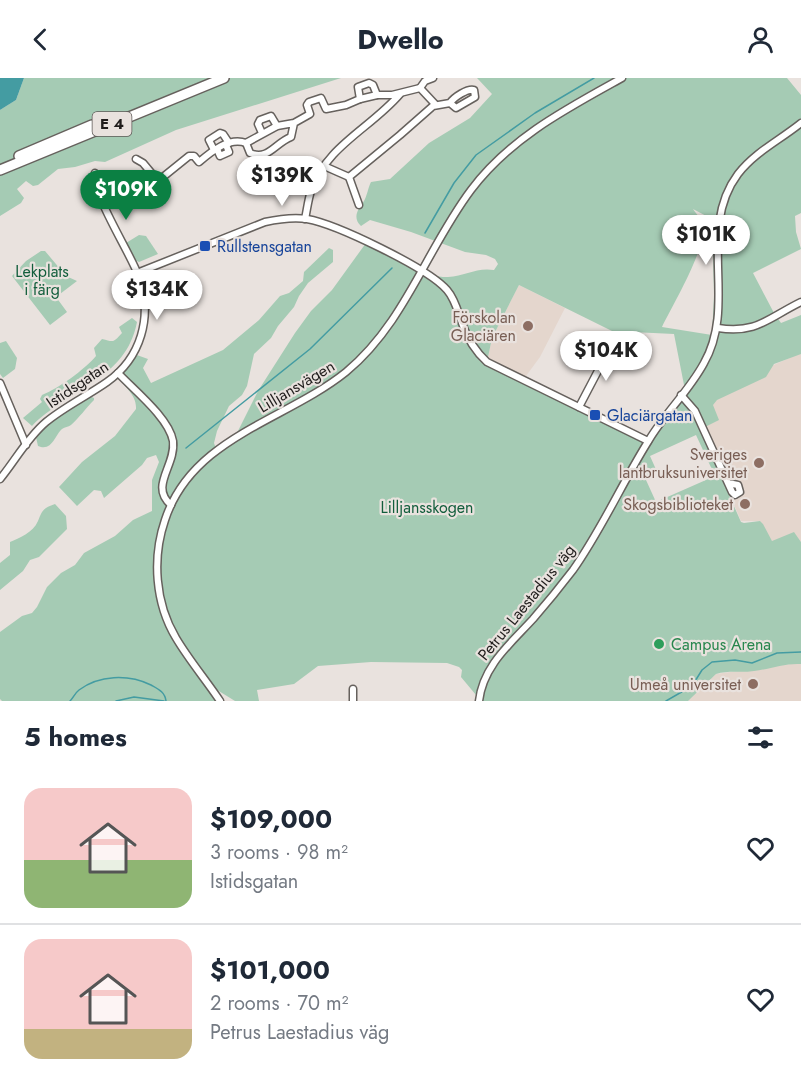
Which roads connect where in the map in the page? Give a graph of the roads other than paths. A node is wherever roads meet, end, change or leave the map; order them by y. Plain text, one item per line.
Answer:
1 (208, 78) edge
2 (224, 78) edge
3 (433, 78) edge
4 (622, 78) edge
5 (424, 80) edge
6 (420, 88) junction
7 (401, 93) junction
8 (376, 95) junction
9 (360, 99) junction
10 (450, 103) dead end
11 (435, 104) junction
12 (326, 108) junction
13 (310, 114) junction
14 (294, 123) junction
15 (801, 123) edge
16 (277, 126) junction
17 (262, 133) junction
18 (246, 143) junction
19 (228, 144) junction
20 (215, 150) junction
21 (136, 159) dead end
22 (0, 164) edge
23 (324, 166) junction
24 (0, 170) edge
25 (95, 173) dead end
26 (350, 177) junction
27 (359, 205) dead end
28 (305, 219) junction
29 (423, 271) junction
30 (137, 273) junction
31 (801, 302) edge
32 (717, 328) junction
33 (611, 346) dead end
34 (118, 373) junction
35 (0, 383) edge
36 (681, 395) junction
37 (579, 407) junction
38 (648, 441) junction
39 (26, 445) junction
40 (0, 479) edge
41 (728, 483) dead end
42 (171, 505) junction
43 (353, 689) dead end
44 (479, 698) edge
45 (220, 701) edge
46 (353, 701) edge

1 - 22 highway, E 4
2 - 24 highway, E 4
3 - 5 street
4 - 29 street, Lilljansvägen
5 - 6 street
6 - 7 street
6 - 11 street
7 - 8 street
7 - 23 street
8 - 9 street
8 - 9 street
9 - 12 street
10 - 11 street
11 - 26 street
12 - 13 street
12 - 13 street
13 - 14 street
14 - 16 street
14 - 18 street
15 - 32 street, Petrus Laestadius väg
16 - 17 street
16 - 17 street
17 - 18 street
18 - 19 street
19 - 20 street
19 - 20 street
20 - 21 street
23 - 26 street
23 - 28 street
25 - 30 street, Istidsgatan
26 - 27 street
28 - 29 street
28 - 30 street
29 - 37 street
29 - 42 street, Lilljansvägen
30 - 34 street, Istidsgatan
31 - 32 street
32 - 36 street, Petrus Laestadius väg
33 - 37 street
34 - 39 street, Istidsgatan
34 - 42 street
35 - 39 street
36 - 38 street, Petrus Laestadius väg
36 - 41 street
37 - 38 street
38 - 44 street, Petrus Laestadius väg
39 - 40 street, Istidsgatan
42 - 45 street, Lilljansvägen
43 - 46 street

